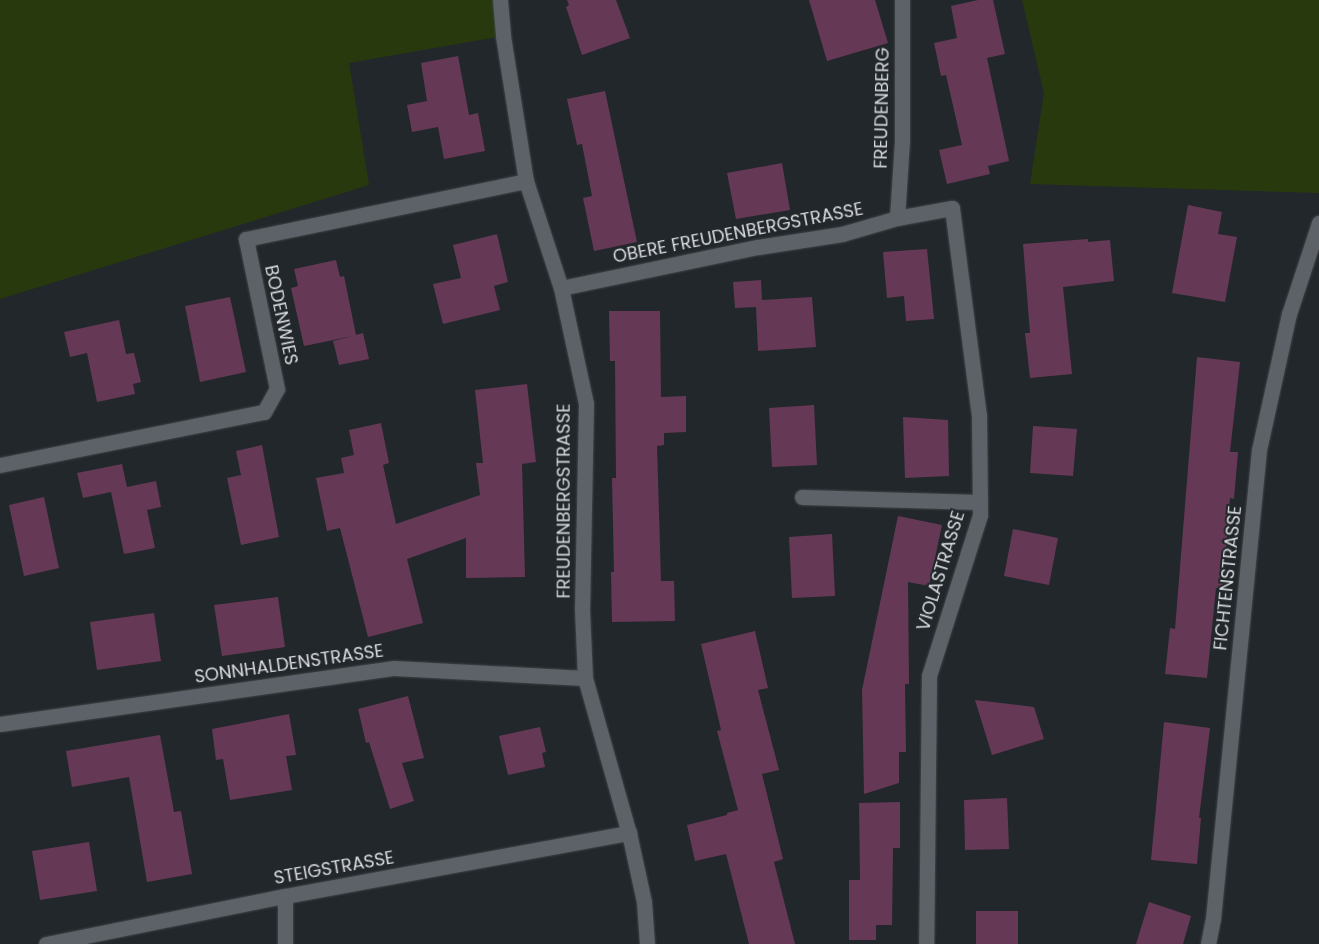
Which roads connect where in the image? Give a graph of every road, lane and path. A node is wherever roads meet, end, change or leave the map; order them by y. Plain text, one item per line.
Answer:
1 (500, 0) edge
2 (902, 0) edge
3 (526, 181) junction
4 (952, 208) joint
5 (897, 218) junction
6 (1319, 223) edge
7 (561, 288) junction
8 (0, 465) edge
9 (802, 497) dead end
10 (980, 502) junction
11 (585, 678) junction
12 (0, 724) edge
13 (629, 832) junction
14 (285, 896) junction
15 (46, 944) edge
16 (284, 944) edge
17 (647, 944) edge
18 (926, 944) edge
19 (1208, 944) edge

1 - 3 street, FREUDENBERGSTRASSE
2 - 5 street, FREUDENBERG
3 - 7 street, FREUDENBERGSTRASSE
3 - 8 street, BODENWIES
4 - 5 street, OBERE FREUDENBERGSTRASSE
4 - 10 street, VIOLASTRASSE
5 - 7 street, OBERE FREUDENBERGSTRASSE
6 - 19 street, FICHTENSTRASSE
7 - 11 street, FREUDENBERGSTRASSE
9 - 10 street
10 - 18 street, VIOLASTRASSE
11 - 12 street, SONNHALDENSTRASSE
11 - 13 street, FREUDENBERGSTRASSE
13 - 14 street, STEIGSTRASSE
13 - 17 street, FREUDENBERGSTRASSE
14 - 15 street, STEIGSTRASSE
14 - 16 street

